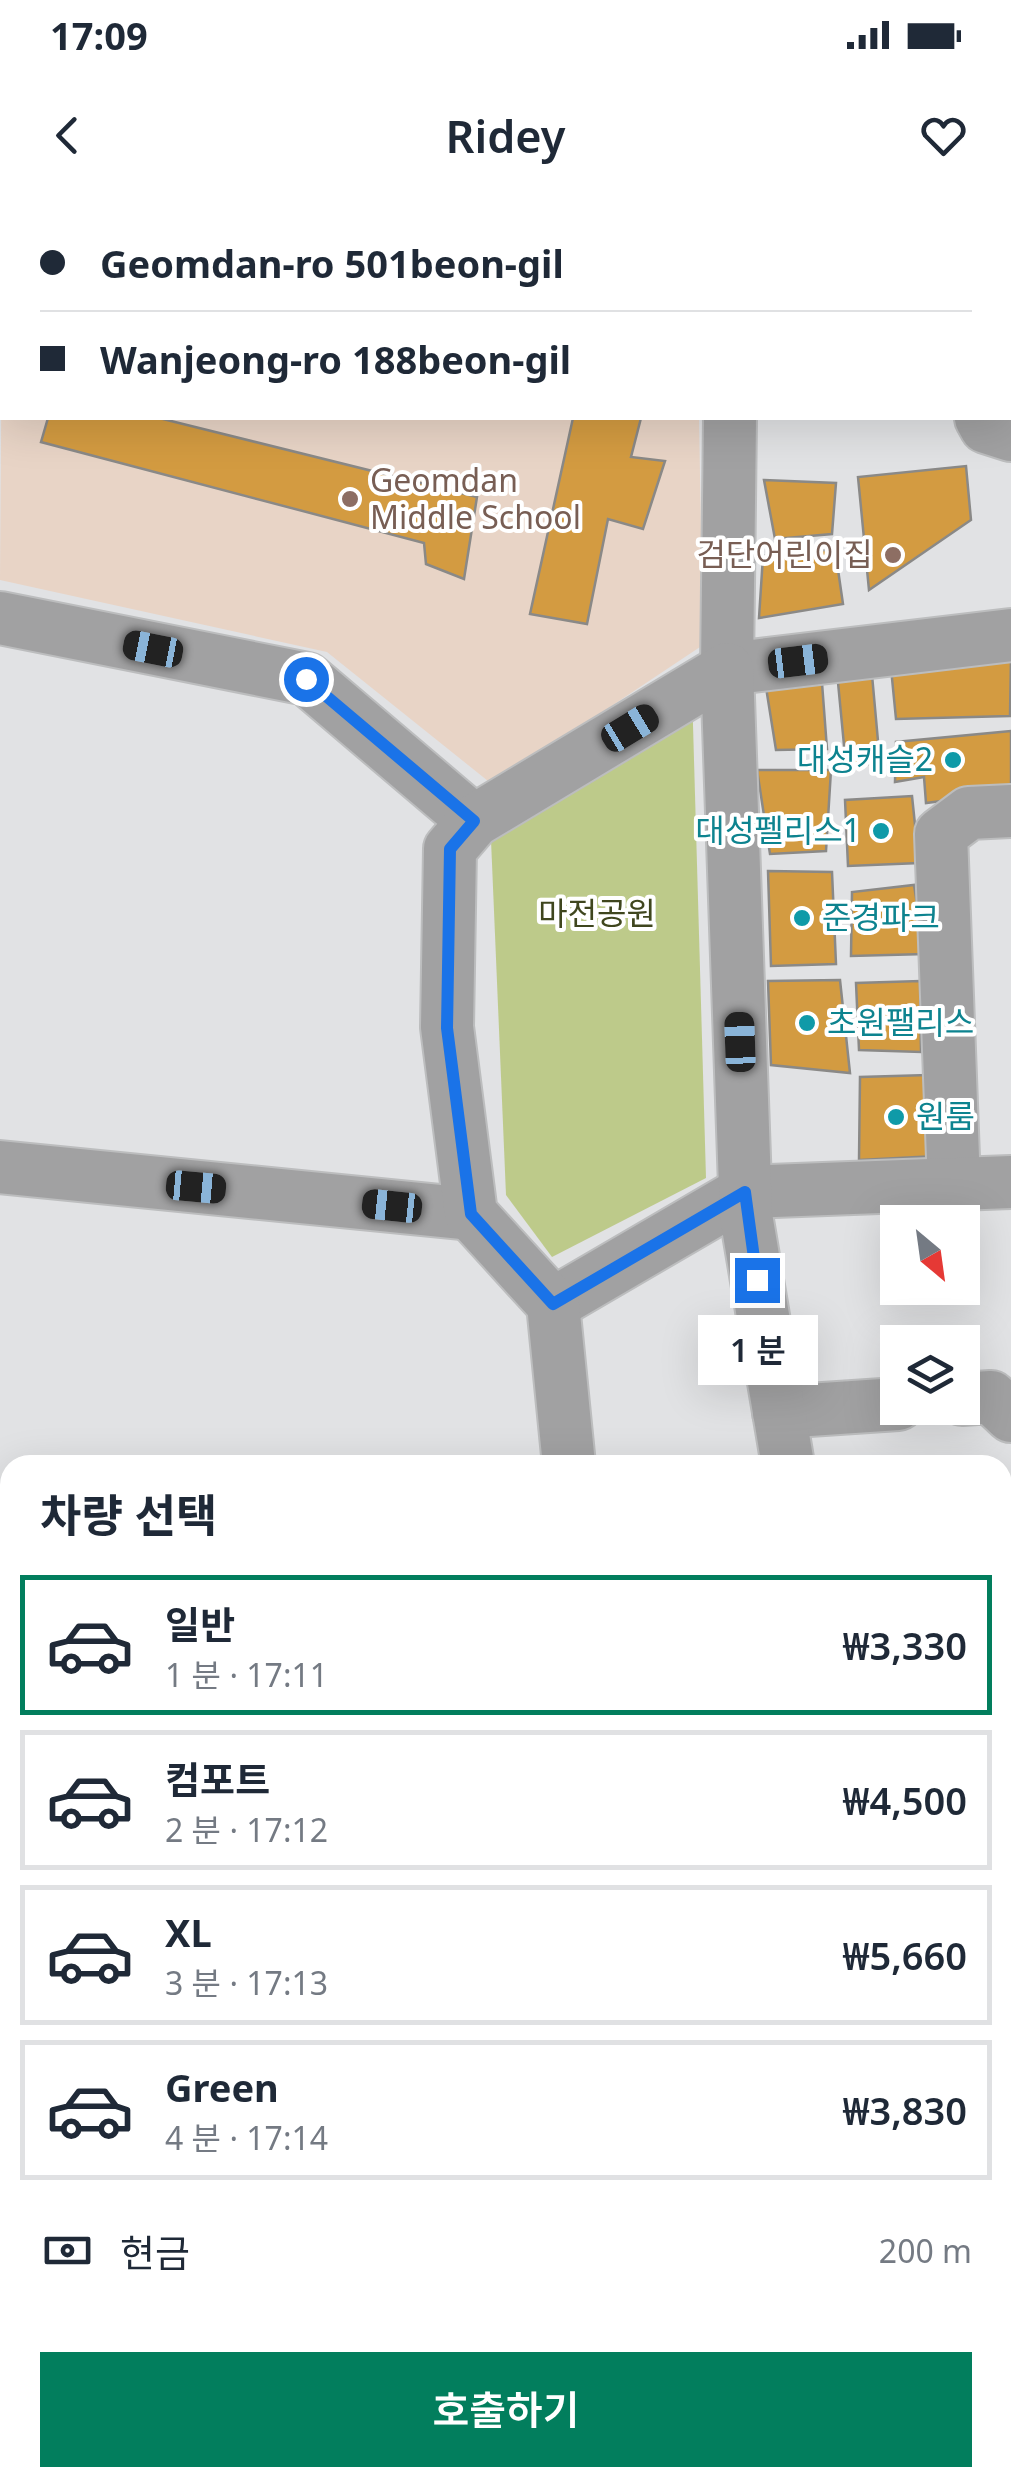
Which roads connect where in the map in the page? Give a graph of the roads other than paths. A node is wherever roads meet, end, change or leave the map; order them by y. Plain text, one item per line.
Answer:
1 (730, 420) edge
2 (982, 420) edge
3 (1011, 435) edge
4 (0, 618) edge
5 (1011, 636) edge
6 (727, 669) junction
7 (1011, 811) edge
8 (474, 821) junction
9 (0, 1167) edge
10 (1011, 1182) edge
11 (954, 1184) junction
12 (745, 1192) junction
13 (471, 1214) junction
14 (553, 1304) junction
15 (980, 1397) edge
16 (880, 1405) edge
17 (779, 1412) junction
18 (1011, 1416) edge
19 (568, 1455) edge
20 (786, 1455) edge

1 - 6 street
2 - 3 street
4 - 8 street
5 - 6 street
6 - 8 street
6 - 12 street
7 - 11 street
8 - 13 street
9 - 13 street
10 - 11 street
11 - 12 street
12 - 14 street
12 - 17 street
13 - 14 street
14 - 19 street
15 - 18 street
16 - 17 street
17 - 20 street

